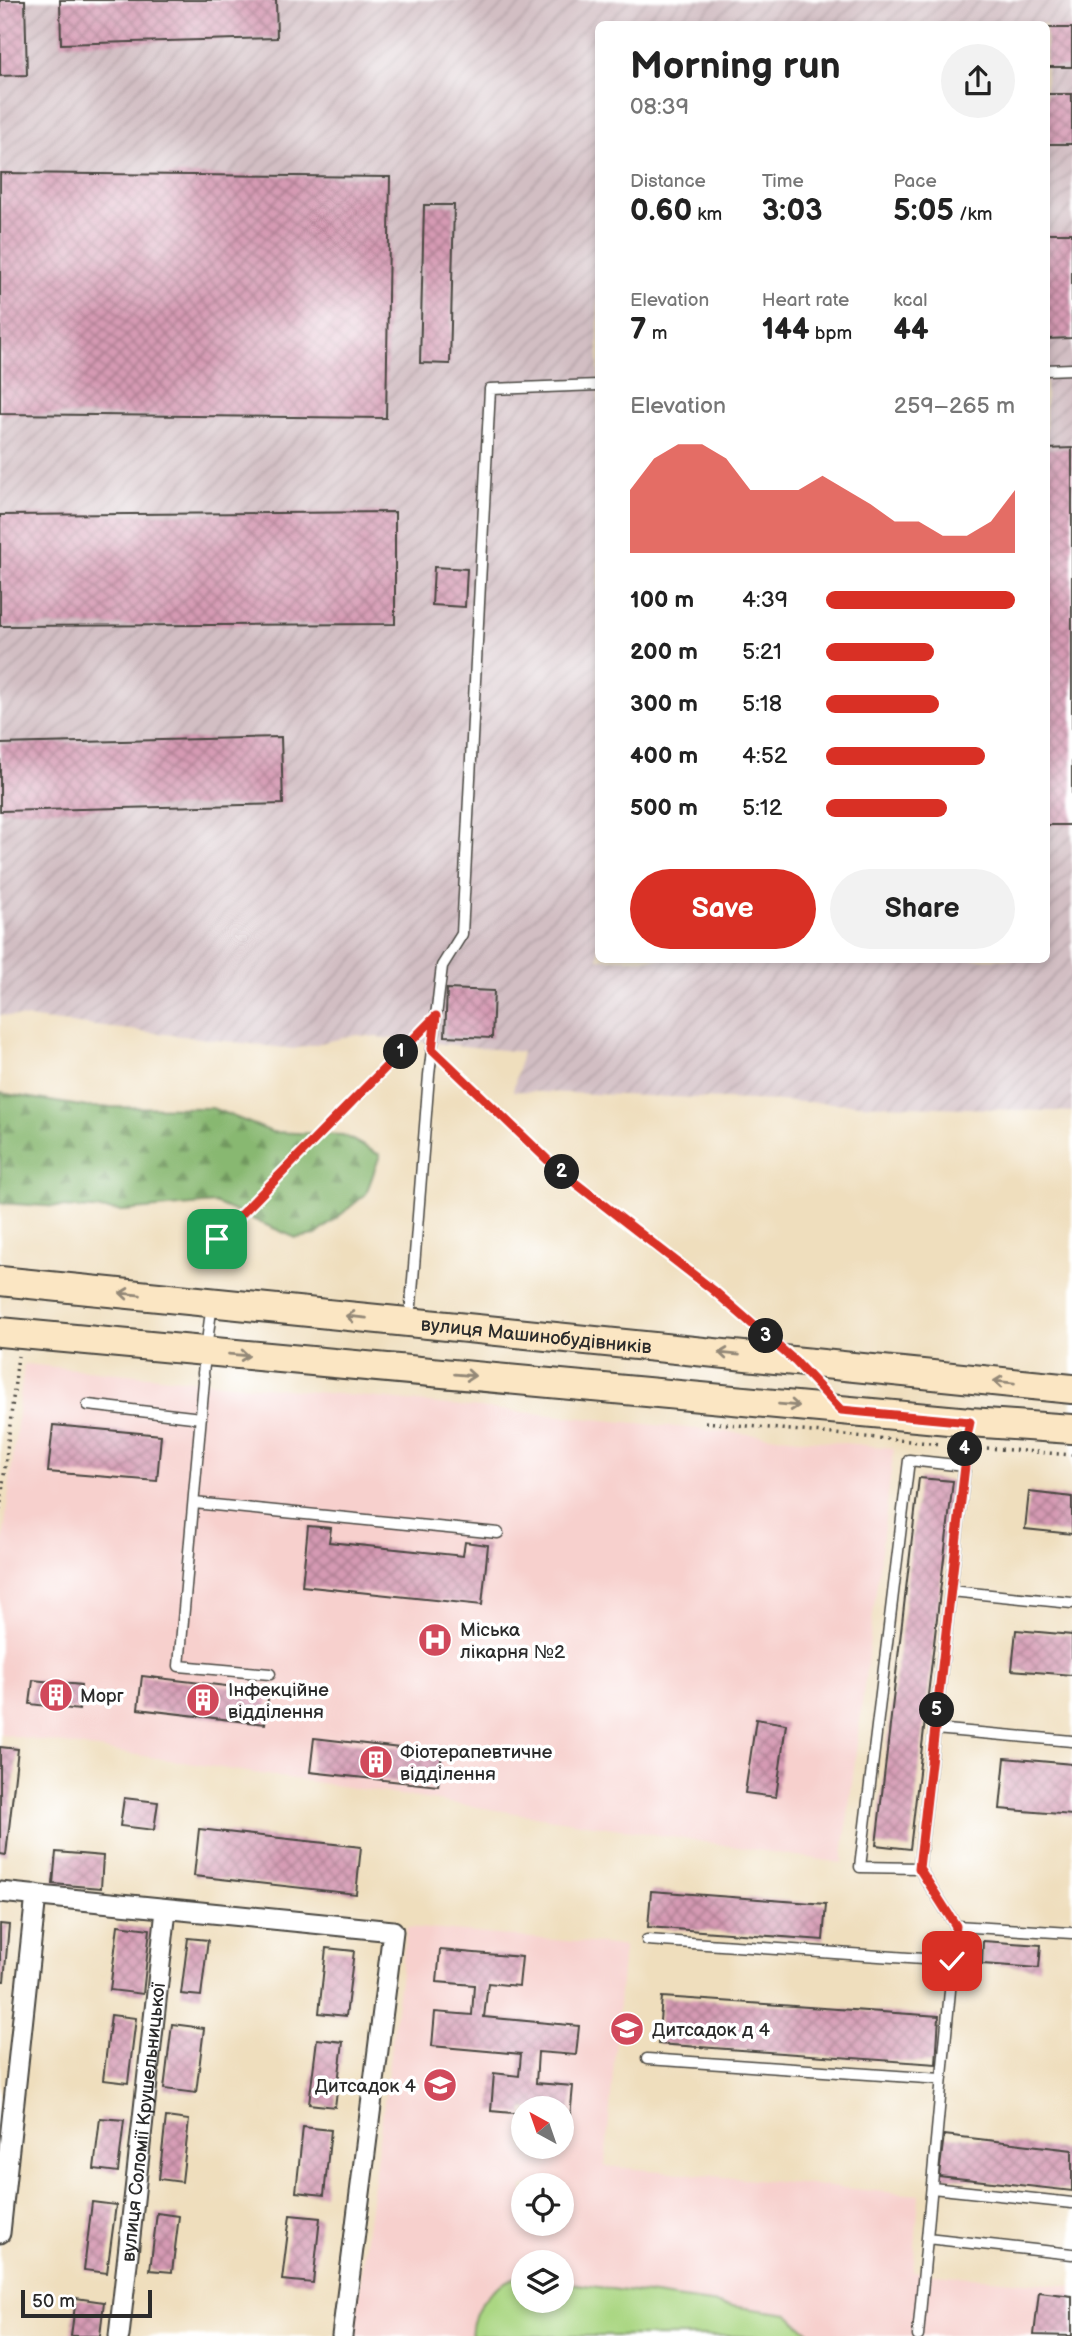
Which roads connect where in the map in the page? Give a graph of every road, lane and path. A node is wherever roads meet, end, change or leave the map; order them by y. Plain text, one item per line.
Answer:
1 (1072, 369) edge
2 (1050, 370) edge
3 (595, 386) edge
4 (436, 1016) junction
5 (432, 1049) junction
6 (217, 1239) dead end
7 (0, 1281) edge
8 (212, 1303) junction
9 (410, 1322) junction
10 (765, 1335) dead end
11 (9, 1342) edge
12 (207, 1352) junction
13 (1072, 1389) edge
14 (88, 1405) dead end
15 (841, 1410) junction
16 (201, 1418) junction
17 (970, 1422) junction
18 (1072, 1429) edge
19 (867, 1438) dead end
20 (965, 1466) junction
21 (194, 1503) junction
22 (0, 1510) edge
23 (498, 1533) dead end
24 (951, 1591) junction
25 (1072, 1603) edge
26 (270, 1674) dead end
27 (935, 1728) junction
28 (1072, 1741) edge
29 (919, 1868) junction
30 (0, 1892) edge
31 (36, 1895) junction
32 (166, 1910) junction
33 (956, 1926) junction
34 (1072, 1933) edge
35 (647, 1940) dead end
36 (952, 1961) junction
37 (647, 2059) dead end
38 (941, 2079) junction
39 (932, 2188) junction
40 (1072, 2203) edge
41 (0, 2233) edge
42 (927, 2238) junction
43 (1072, 2254) edge
44 (120, 2336) edge
45 (342, 2336) edge
46 (918, 2336) edge

1 - 2 lane
3 - 4 lane
4 - 5 lane
4 - 6 path
5 - 9 lane
5 - 10 path
8 -> 7 street, вулиця Машинобудівників
9 -> 8 street, вулиця Машинобудівників
8 - 12 lane
13 -> 9 street, вулиця Машинобудівників
11 - 12 street
11 - 22 path
12 -> 15 street
12 - 16 lane
14 - 16 lane
15 - 17 street
15 - 19 path
16 - 21 lane
17 - 18 street
17 - 20 lane
20 - 24 lane
20 - 29 lane
21 - 23 lane
21 - 26 lane
24 - 25 lane
24 - 27 lane
27 - 28 lane
27 - 29 lane
29 - 33 lane
30 - 31 street
31 - 32 street
31 - 41 street
32 - 44 street, вулиця Соломії Крушельницької
32 - 45 street
33 - 34 lane
33 - 36 lane
35 - 36 lane
36 - 38 lane
37 - 38 lane
38 - 39 lane
39 - 40 lane
39 - 42 lane
42 - 43 lane
42 - 46 lane

